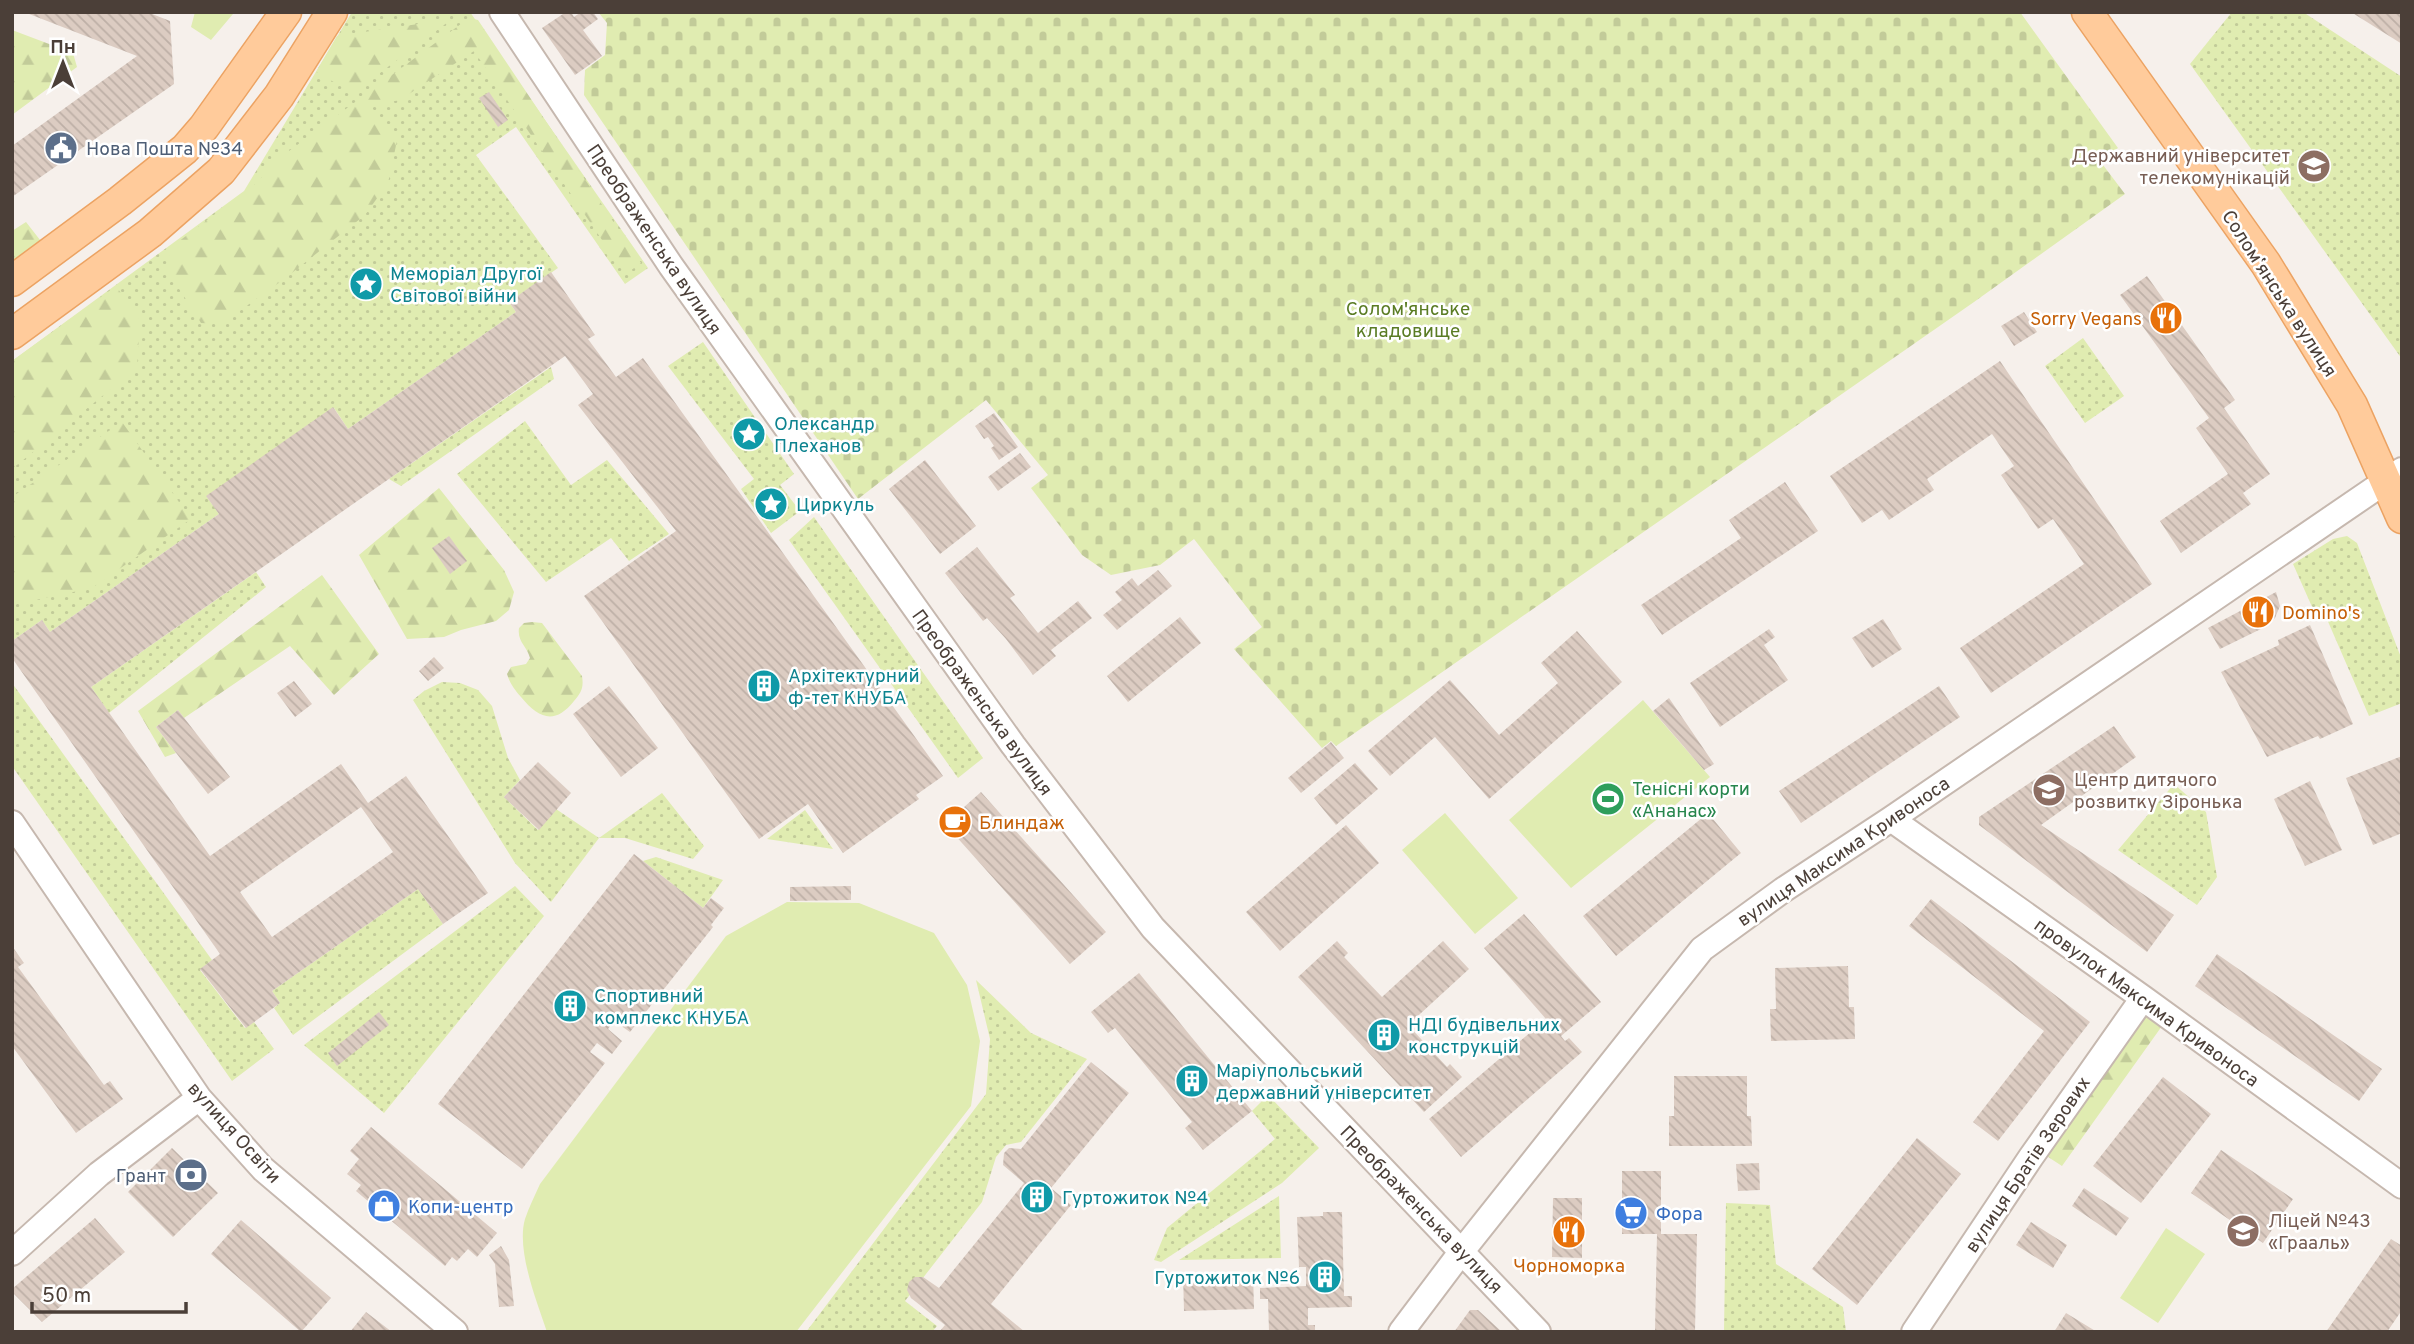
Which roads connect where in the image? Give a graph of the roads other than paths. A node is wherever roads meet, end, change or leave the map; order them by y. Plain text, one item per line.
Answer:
1 (286, 12) edge
2 (332, 12) edge
3 (502, 12) edge
4 (2087, 12) edge
5 (12, 281) edge
6 (12, 334) edge
7 (2394, 475) edge
8 (2402, 518) edge
9 (1891, 820) junction
10 (12, 823) edge
11 (2143, 998) junction
12 (199, 1098) junction
13 (2402, 1186) edge
14 (1462, 1251) junction
15 (12, 1253) edge
16 (455, 1332) edge
17 (1401, 1332) edge
18 (1538, 1332) edge
19 (1914, 1332) edge

1 - 5 main road
2 - 6 main road
3 - 14 street, Преображенська вулиця
4 - 7 main road, Соломʼянська вулиця
7 - 8 main road, Соломʼянська вулиця
7 - 9 street, вулиця Максима Кривоноса
9 - 11 street, провулок Максима Кривоноса
9 - 14 street, вулиця Максима Кривоноса
10 - 12 street, вулиця Освіти
11 - 13 street, провулок Максима Кривоноса
11 - 19 street, вулиця Братів Зерових
12 - 15 street
12 - 16 street, вулиця Освіти
14 - 17 street, вулиця Максима Кривоноса
14 - 18 street, Преображенська вулиця

